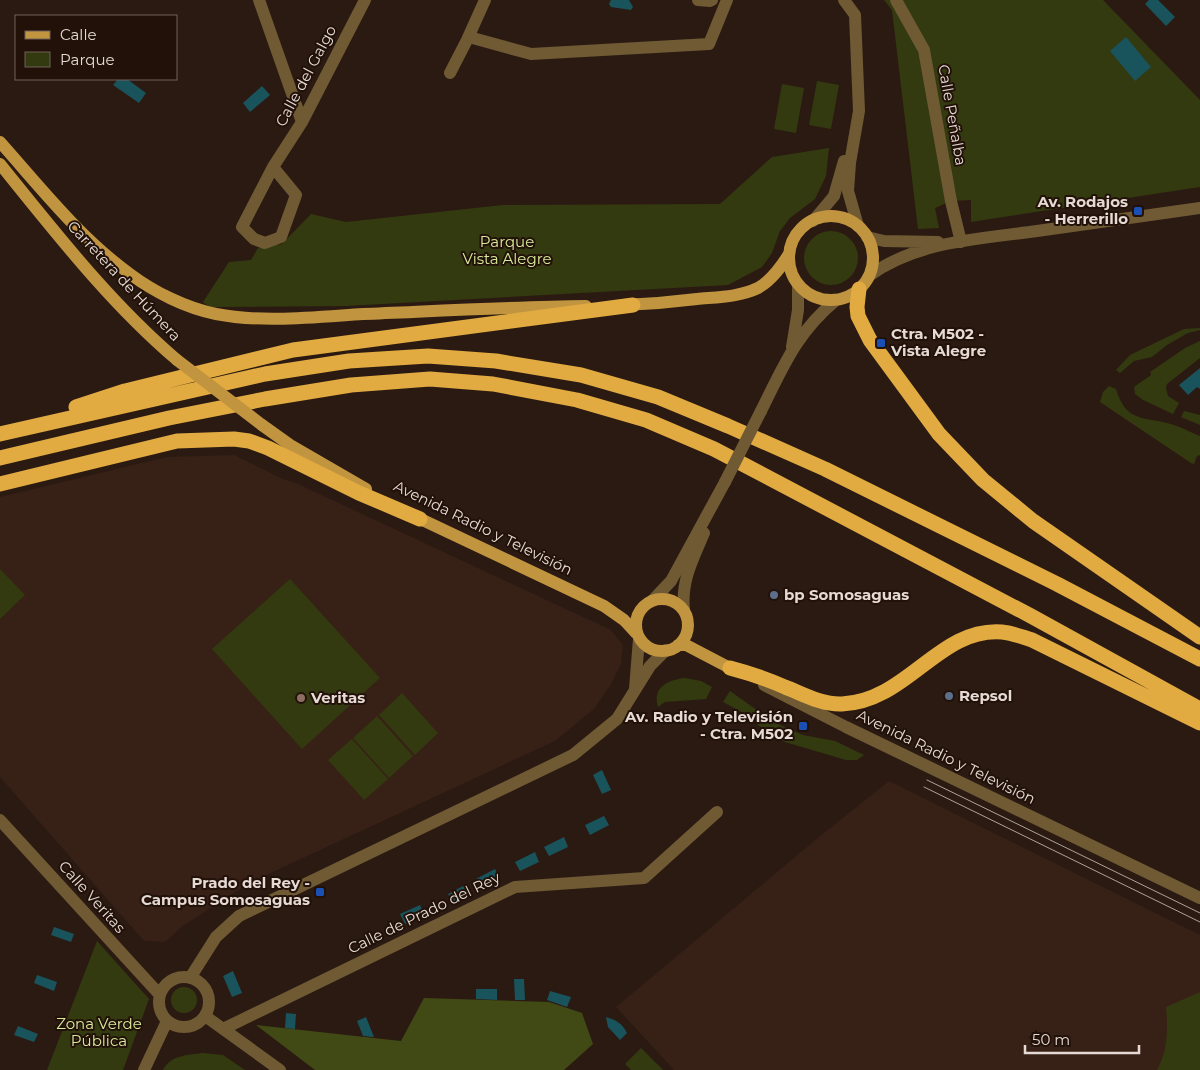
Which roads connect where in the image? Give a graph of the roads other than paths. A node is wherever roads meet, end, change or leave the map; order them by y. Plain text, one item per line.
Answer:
1 (259, 0) edge
2 (365, 0) edge
3 (485, 0) edge
4 (698, 0) edge
5 (712, 0) edge
6 (727, 0) edge
7 (844, 0) edge
8 (896, 0) edge
9 (468, 37) junction
10 (450, 73) dead end
11 (859, 111) junction
12 (302, 122) junction
13 (0, 142) edge
14 (0, 164) edge
15 (273, 167) junction
16 (1200, 208) edge
17 (814, 220) junction
18 (858, 226) junction
19 (867, 237) junction
20 (961, 242) junction
21 (789, 254) junction
22 (869, 276) junction
23 (798, 284) junction
24 (859, 289) junction
25 (836, 300) junction
26 (634, 305) junction
27 (791, 351) junction
28 (262, 425) joint
29 (0, 433) edge
30 (0, 458) edge
31 (725, 482) junction
32 (0, 484) edge
33 (420, 519) junction
34 (653, 600) junction
35 (684, 609) junction
36 (638, 636) junction
37 (1200, 637) edge
38 (678, 645) junction
39 (666, 650) junction
40 (1200, 660) edge
41 (730, 668) junction
42 (634, 693) junction
43 (1200, 709) edge
44 (1200, 723) edge
45 (717, 812) dead end
46 (0, 820) edge
47 (1200, 898) edge
48 (190, 978) junction
49 (160, 995) junction
50 (205, 1016) junction
51 (167, 1021) junction
52 (223, 1029) junction
53 (144, 1070) edge
54 (280, 1070) edge

1 - 12 street
2 - 12 street, Calle del Galgo
3 - 9 street
4 - 5 street
6 - 9 street
7 - 11 street
8 - 20 street, Calle Peñalba
9 - 10 street
11 - 17 street
11 - 18 street
12 - 15 street, Calle del Galgo
13 - 26 main road
14 - 28 main road, Carretera de Húmera, bridge
15 - 15 street, Calle del Galgo
16 - 20 street
17 - 18 main road
17 - 21 main road
18 - 19 main road
19 - 20 street
19 - 22 main road
20 - 22 street
21 - 23 main road
21 - 26 main road
22 - 24 main road
23 - 25 main road
23 - 27 street
24 - 25 main road
24 - 37 highway
25 - 27 street
26 - 29 highway
27 - 31 street, bridge
28 - 33 main road, Avenida Radio y Televisión
29 - 40 highway
30 - 43 highway
31 - 34 street
31 - 35 street
32 - 33 highway
33 - 36 main road, Avenida Radio y Televisión
34 - 35 main road
34 - 36 main road
35 - 38 main road
36 - 39 main road
36 - 42 street
38 - 39 main road
38 - 41 main road, Avenida Radio y Televisión
39 - 42 street
41 - 44 highway
41 - 47 street, Avenida Radio y Televisión
42 - 48 street
45 - 52 street, Calle de Prado del Rey
46 - 49 street, Calle Veritas
48 - 49 street
48 - 50 street
49 - 51 street
50 - 51 street
50 - 52 street
51 - 53 street
52 - 54 street

